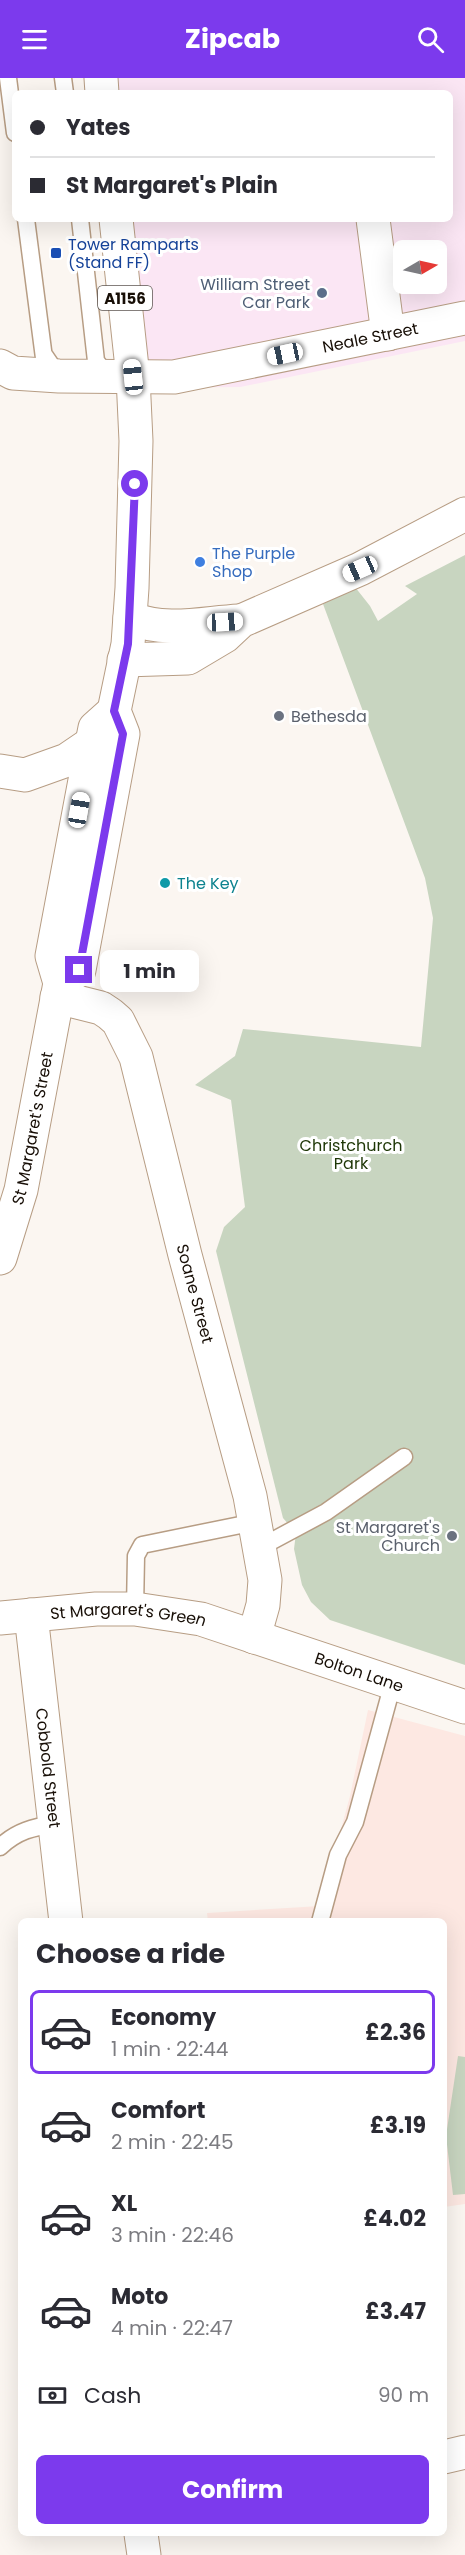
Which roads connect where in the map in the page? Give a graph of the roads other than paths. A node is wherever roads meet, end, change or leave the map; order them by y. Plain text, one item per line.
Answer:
1 (8, 78) edge
2 (12, 109) edge
3 (26, 222) edge
4 (80, 222) edge
5 (116, 222) edge
6 (373, 222) edge
7 (465, 318) edge
8 (388, 334) junction
9 (0, 366) edge
10 (58, 376) junction
11 (120, 376) junction
12 (465, 514) edge
13 (241, 621) junction
14 (127, 641) junction
15 (114, 711) junction
16 (92, 743) junction
17 (0, 771) edge
18 (58, 990) junction
19 (0, 1258) edge
20 (404, 1457) dead end
21 (257, 1535) junction
22 (135, 1610) junction
23 (16, 1616) edge
24 (254, 1636) junction
25 (393, 1683) junction
26 (465, 1707) edge
27 (56, 1824) junction
28 (0, 1847) edge
29 (66, 1918) edge
30 (321, 1918) edge
31 (465, 2452) edge
32 (447, 2456) edge
33 (141, 2536) edge
34 (144, 2555) edge

1 - 2 lane
3 - 10 lane
4 - 11 lane
5 - 11 main road, A1156
6 - 8 main road
7 - 8 main road, Neale Street
8 - 11 main road, Neale Street
9 - 10 main road, Neale Street
10 - 11 main road, Neale Street
11 - 14 main road, A1156
12 - 13 main road
13 - 14 main road
13 - 14 main road
14 - 15 main road, A1156
15 - 16 main road
15 - 18 main road, A1156
16 - 17 main road
16 - 18 main road
18 - 19 main road, St Margaret's Street
18 - 21 main road, Soane Street
20 - 21 lane
21 - 22 lane
21 - 24 main road, Soane Street
22 - 23 main road, St Margaret's Green
22 - 24 main road, St Margaret's Green
23 - 27 main road, Cobbold Street
24 - 25 main road, Bolton Lane
25 - 26 main road, Bolton Lane
25 - 30 lane
27 - 28 lane
27 - 29 main road, Cobbold Street
31 - 32 main road
33 - 34 main road

